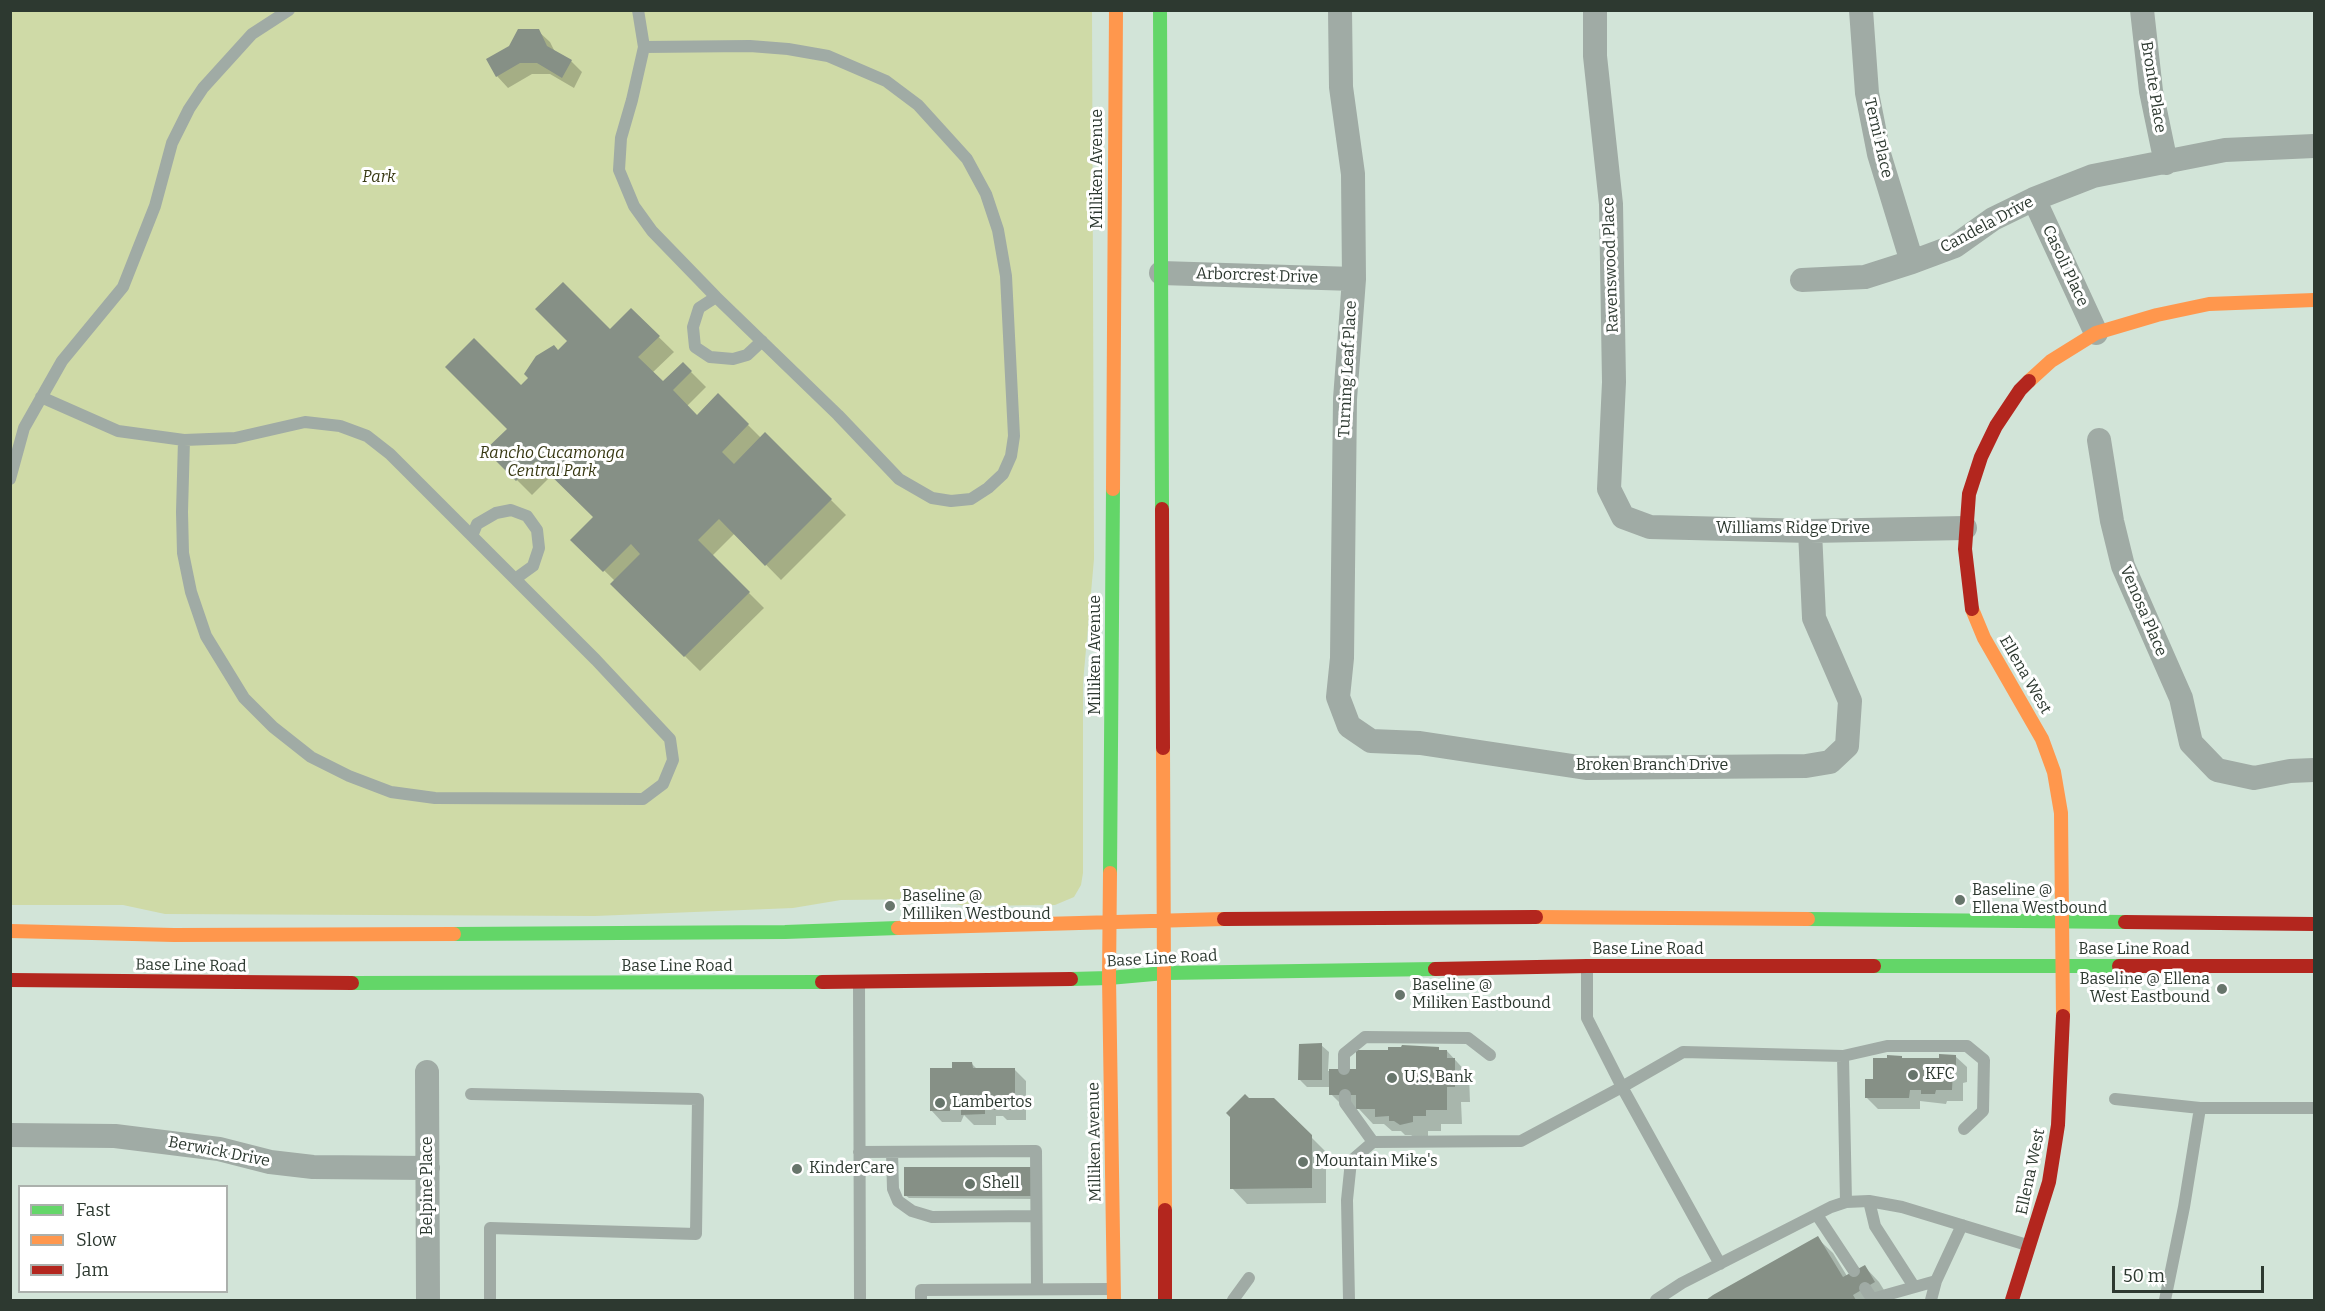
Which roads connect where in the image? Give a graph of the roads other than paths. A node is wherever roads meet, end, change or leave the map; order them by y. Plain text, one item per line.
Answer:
1 (289, 10) edge
2 (638, 10) edge
3 (1116, 10) edge
4 (1160, 10) edge
5 (1340, 10) edge
6 (1595, 10) edge
7 (1861, 10) edge
8 (2142, 10) edge
9 (644, 47) junction
10 (2314, 146) edge
11 (2166, 163) junction
12 (2034, 199) junction
13 (1912, 262) junction
14 (1161, 273) junction
15 (1354, 279) junction
16 (1802, 280) dead end
17 (716, 297) junction
18 (2314, 300) edge
19 (2096, 333) junction
20 (762, 341) junction
21 (41, 398) junction
22 (184, 440) junction
23 (2098, 440) dead end
24 (12, 466) edge
25 (10, 479) edge
26 (1623, 518) joint
27 (1965, 528) junction
28 (1810, 531) junction
29 (472, 536) junction
30 (515, 579) junction
31 (1349, 726) joint
32 (2314, 770) edge
33 (1164, 919) junction
34 (1110, 920) junction
35 (2061, 923) junction
36 (2314, 924) edge
37 (10, 931) edge
38 (1587, 966) junction
39 (2314, 966) edge
40 (2063, 967) junction
41 (1165, 974) junction
42 (1109, 978) junction
43 (10, 980) edge
44 (859, 982) junction
45 (1490, 1055) dead end
46 (1843, 1056) junction
47 (1344, 1069) dead end
48 (427, 1072) dead end
49 (1622, 1088) junction
50 (471, 1094) dead end
51 (1345, 1095) dead end
52 (2115, 1099) dead end
53 (2200, 1108) junction
54 (2314, 1108) edge
55 (1964, 1129) dead end
56 (10, 1135) edge
57 (1373, 1142) junction
58 (859, 1152) junction
59 (892, 1152) junction
60 (428, 1168) junction
61 (1869, 1201) junction
62 (1846, 1203) junction
63 (1817, 1215) junction
64 (1036, 1216) junction
65 (1962, 1225) junction
66 (2030, 1246) junction
67 (1720, 1264) junction
68 (1854, 1270) dead end
69 (1249, 1278) dead end
70 (1936, 1281) junction
71 (1913, 1285) junction
72 (1865, 1288) dead end
73 (1037, 1289) junction
74 (1114, 1295) edge
75 (428, 1300) edge
76 (490, 1300) edge
77 (860, 1300) edge
78 (921, 1300) edge
79 (1165, 1300) edge
80 (1233, 1300) edge
81 (1349, 1300) edge
82 (1656, 1300) edge
83 (1931, 1300) edge
84 (2012, 1300) edge
85 (2165, 1300) edge

1 - 21 lane
2 - 9 lane
3 - 34 main road, Milliken Avenue
4 - 14 main road
5 - 15 street, Turning Leaf Place
6 - 26 street, Ravenswood Place
7 - 13 street, Terni Place
8 - 11 street, Bronte Place
9 - 17 lane
9 - 20 lane
10 - 11 street, Candela Drive
11 - 12 street, Candela Drive
12 - 13 street, Candela Drive
12 - 19 street, Casoli Place
13 - 16 street, Candela Drive
14 - 15 street, Arborcrest Drive
14 - 33 main road
15 - 31 street, Turning Leaf Place
17 - 20 lane
17 - 20 lane
18 - 19 main road, Ellena West
19 - 27 main road, Ellena West
21 - 22 lane
21 - 24 lane
22 - 29 lane
22 - 30 lane
23 - 32 street, Venosa Place
24 - 25 lane
26 - 28 street, Williams Ridge Drive
27 - 28 street, Williams Ridge Drive
27 - 35 main road, Ellena West
28 - 31 street, Broken Branch Drive
29 - 30 lane
29 - 30 lane
33 - 34 main road, Base Line Road
33 - 35 main road, Base Line Road
33 - 41 main road
34 - 37 main road, Base Line Road
34 - 42 main road, Milliken Avenue
35 - 36 main road, Base Line Road
35 - 40 main road, Ellena West
38 - 40 main road, Base Line Road
38 - 41 main road, Base Line Road
38 - 49 lane
39 - 40 main road, Base Line Road
40 - 66 main road, Ellena West
41 - 42 main road, Base Line Road
41 - 79 main road
42 - 44 main road, Base Line Road
42 - 74 main road, Milliken Avenue
43 - 44 main road, Base Line Road
44 - 58 lane
45 - 47 lane
46 - 49 lane
46 - 55 lane
46 - 62 lane
48 - 60 street, Belpine Place
49 - 57 lane
49 - 67 lane
50 - 76 lane
51 - 57 lane
52 - 53 lane
53 - 54 lane
53 - 85 lane
56 - 60 street, Berwick Drive
57 - 81 lane
58 - 59 lane
58 - 77 lane
59 - 64 lane
59 - 64 lane
60 - 75 street, Belpine Place
61 - 62 lane
61 - 65 lane
61 - 71 lane
62 - 63 lane
63 - 67 lane
63 - 68 lane
64 - 73 lane
65 - 66 lane
65 - 70 lane
66 - 84 main road, Ellena West
67 - 82 lane
69 - 80 lane
70 - 71 lane
70 - 83 lane
71 - 72 lane
73 - 74 lane
73 - 78 lane

